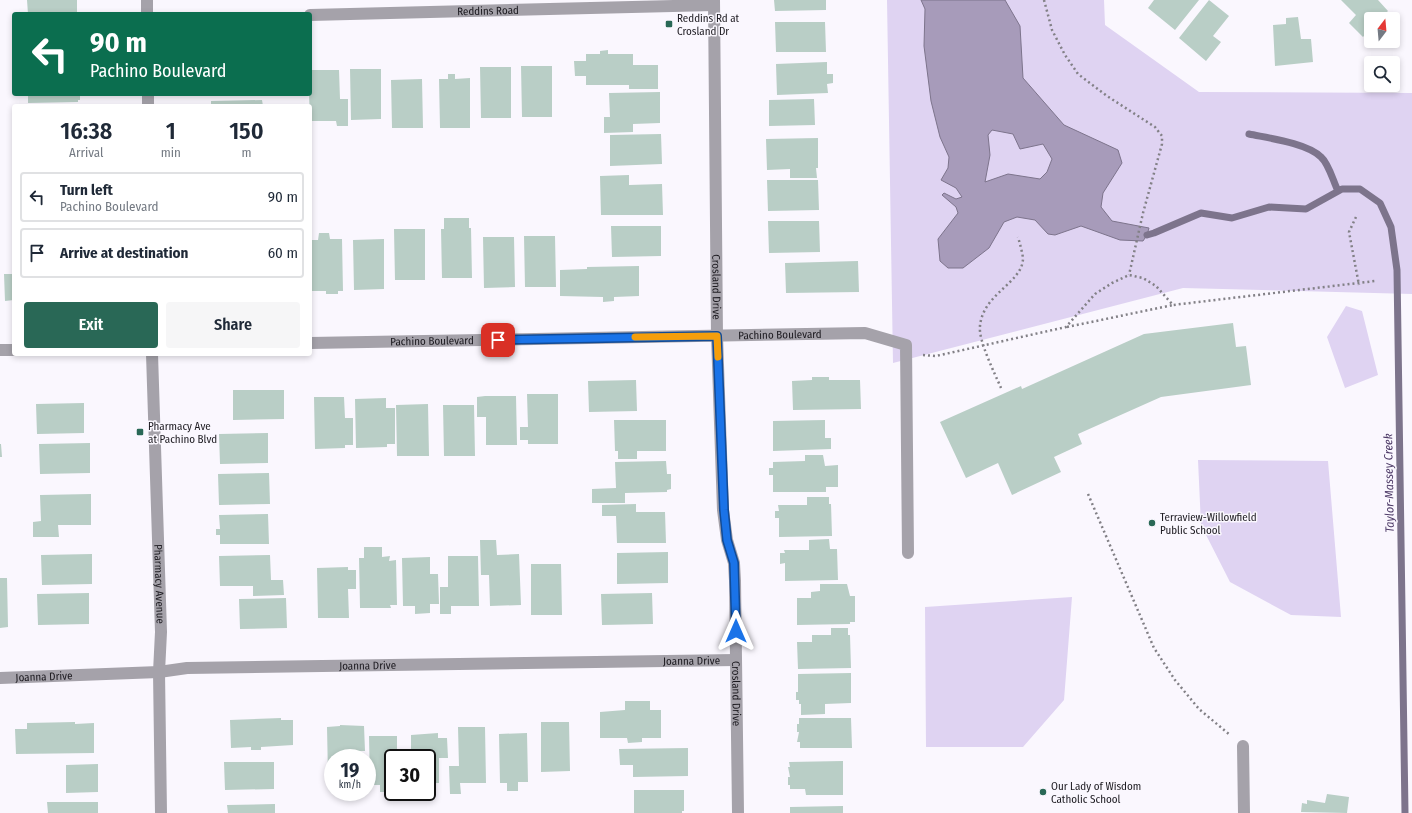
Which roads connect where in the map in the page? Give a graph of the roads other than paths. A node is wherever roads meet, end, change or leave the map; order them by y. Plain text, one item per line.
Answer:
1 (147, 0) edge
2 (714, 3) edge
3 (147, 12) edge
4 (312, 15) edge
5 (717, 336) junction
6 (312, 343) edge
7 (0, 350) edge
8 (12, 350) edge
9 (152, 356) edge
10 (908, 553) dead end
11 (736, 660) junction
12 (159, 672) junction
13 (0, 678) edge
14 (1243, 746) road end
15 (161, 813) edge
16 (738, 813) edge
17 (1244, 813) edge

1 - 3 street
2 - 4 street, Reddins Road
2 - 5 street, Crosland Drive
5 - 6 street, Pachino Boulevard
5 - 10 street, Pachino Boulevard
5 - 11 street, Crosland Drive
7 - 8 street
9 - 12 street, Pharmacy Avenue
11 - 12 street, Joanna Drive
11 - 16 street, Crosland Drive
12 - 13 street, Joanna Drive
12 - 15 street, Pharmacy Avenue
14 - 17 street

